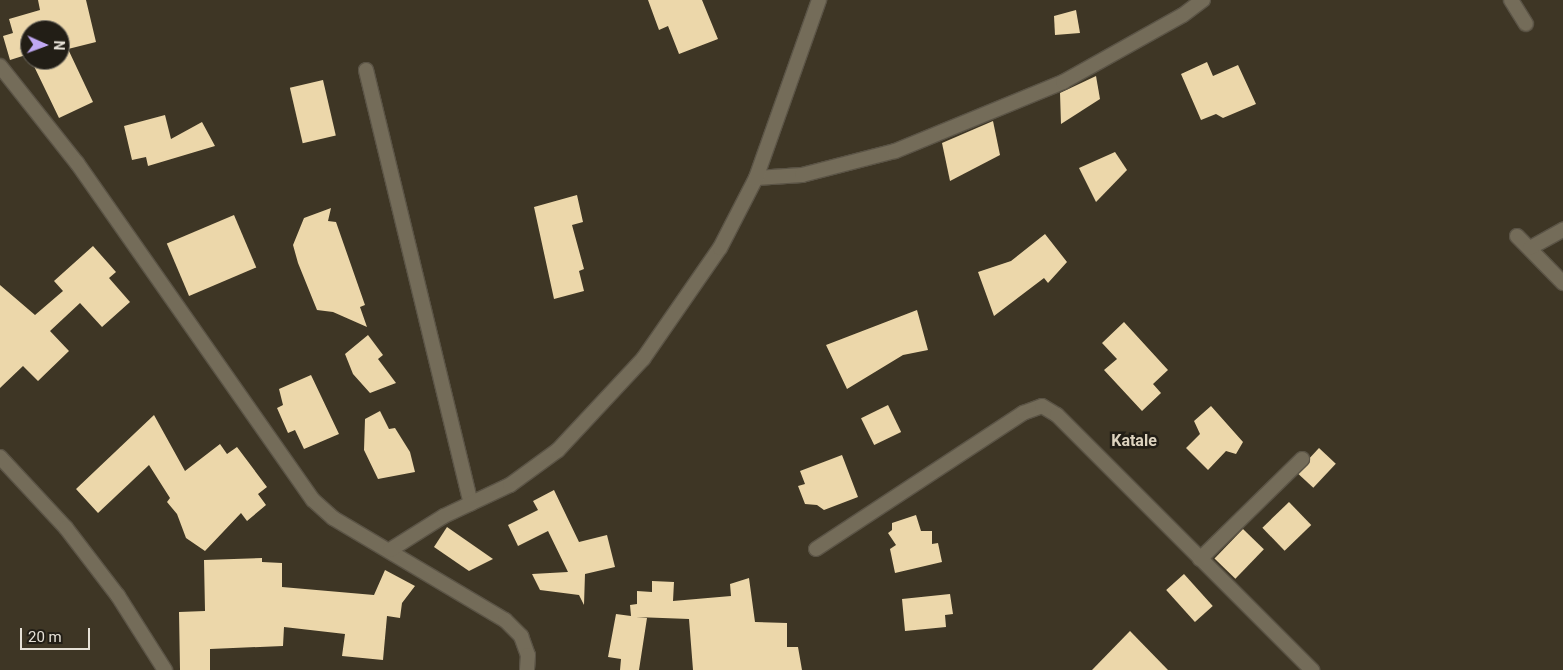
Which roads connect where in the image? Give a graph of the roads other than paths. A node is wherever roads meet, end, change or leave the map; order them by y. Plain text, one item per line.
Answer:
1 (819, 0) edge
2 (1203, 0) edge
3 (1511, 0) edge
4 (1526, 24) dead end
5 (0, 66) edge
6 (366, 70) dead end
7 (756, 178) junction
8 (1563, 230) edge
9 (1517, 236) dead end
10 (1530, 248) junction
11 (1563, 283) edge
12 (0, 457) edge
13 (1302, 459) dead end
14 (471, 503) junction
15 (816, 549) dead end
16 (390, 550) junction
17 (1200, 559) junction
18 (165, 670) edge
19 (527, 670) edge
20 (1312, 670) edge

1 - 7 street
2 - 7 street
3 - 4 street
5 - 16 street
6 - 14 street
7 - 14 street
8 - 10 street
9 - 10 street
10 - 11 street
12 - 18 street
13 - 17 street
14 - 16 street
15 - 17 street
16 - 19 street
17 - 20 street

